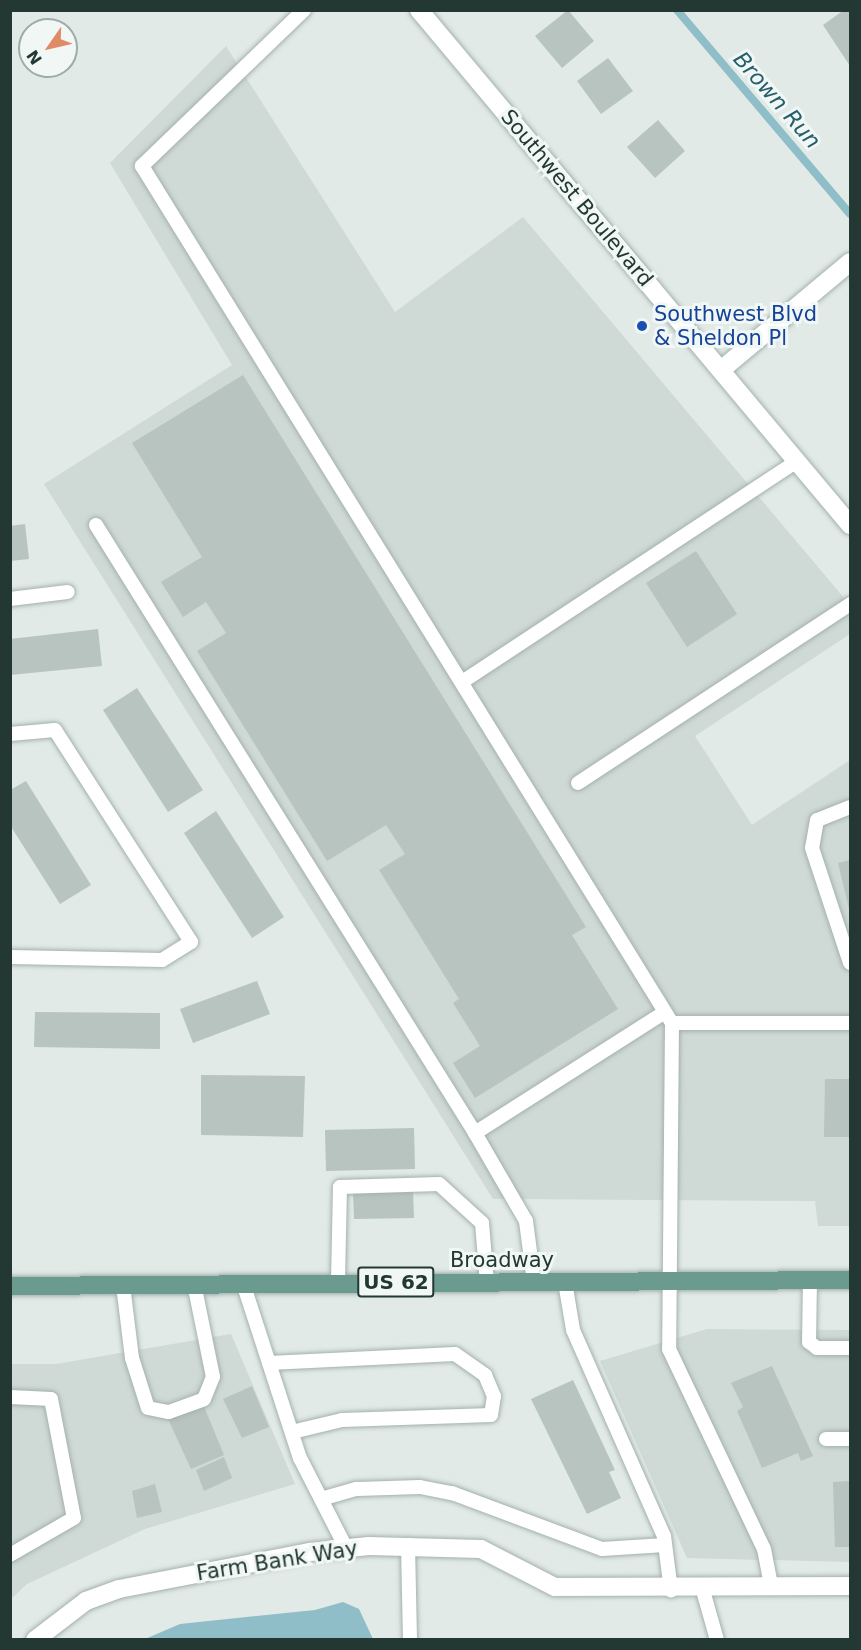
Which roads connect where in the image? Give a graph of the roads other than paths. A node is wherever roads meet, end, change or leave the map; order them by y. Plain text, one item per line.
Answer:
1 (304, 10) edge
2 (419, 10) edge
3 (850, 262) edge
4 (721, 370) junction
5 (797, 461) junction
6 (96, 525) dead end
7 (850, 525) edge
8 (68, 592) dead end
9 (10, 599) edge
10 (850, 604) edge
11 (462, 682) junction
12 (10, 734) edge
13 (578, 783) dead end
14 (850, 807) edge
15 (10, 957) edge
16 (850, 963) edge
17 (669, 1017) junction
18 (850, 1023) edge
19 (475, 1133) junction
20 (672, 1281) junction
21 (810, 1281) junction
22 (850, 1281) edge
23 (338, 1282) junction
24 (487, 1282) junction
25 (534, 1282) junction
26 (565, 1282) junction
27 (243, 1283) junction
28 (194, 1284) junction
29 (123, 1285) junction
30 (10, 1286) edge
31 (850, 1348) edge
32 (269, 1363) junction
33 (10, 1397) edge
34 (292, 1432) junction
35 (826, 1439) dead end
36 (850, 1439) edge
37 (321, 1499) junction
38 (408, 1545) junction
39 (665, 1545) junction
40 (347, 1550) junction
41 (10, 1555) edge
42 (771, 1586) junction
43 (850, 1586) edge
44 (702, 1587) junction
45 (671, 1589) junction
46 (35, 1640) edge
47 (410, 1640) edge
48 (717, 1640) edge

1 - 11 lane
2 - 4 street, Southwest Boulevard
3 - 4 street
4 - 5 street, Southwest Boulevard
5 - 7 street, Southwest Boulevard
5 - 11 lane
6 - 19 lane
8 - 9 lane
10 - 13 lane
11 - 17 lane
12 - 15 lane
14 - 16 lane
17 - 18 lane
17 - 19 lane
17 - 20 lane
19 - 25 lane
20 - 21 main road, Broadway / US 62
20 - 26 main road, Broadway / US 62
20 - 42 lane
21 - 22 main road, Broadway / US 62
21 - 31 lane
23 - 24 main road, Broadway / US 62
23 - 24 lane
23 - 27 main road, Broadway / US 62
24 - 25 main road, Broadway / US 62
25 - 26 main road, Broadway / US 62
26 - 39 lane
27 - 28 main road, Broadway / US 62
27 - 32 lane
28 - 29 main road, Broadway / US 62
28 - 29 lane
29 - 30 main road, Broadway / US 62
32 - 34 lane
32 - 34 lane
33 - 41 lane
34 - 37 lane
35 - 36 lane
37 - 39 lane
37 - 40 lane
38 - 40 street, Farm Bank Way
38 - 45 street, Farm Bank Way
38 - 47 lane
39 - 45 lane
40 - 46 street, Farm Bank Way
42 - 43 street, Farm Bank Way
42 - 44 street, Farm Bank Way
44 - 45 street, Farm Bank Way
44 - 48 lane

